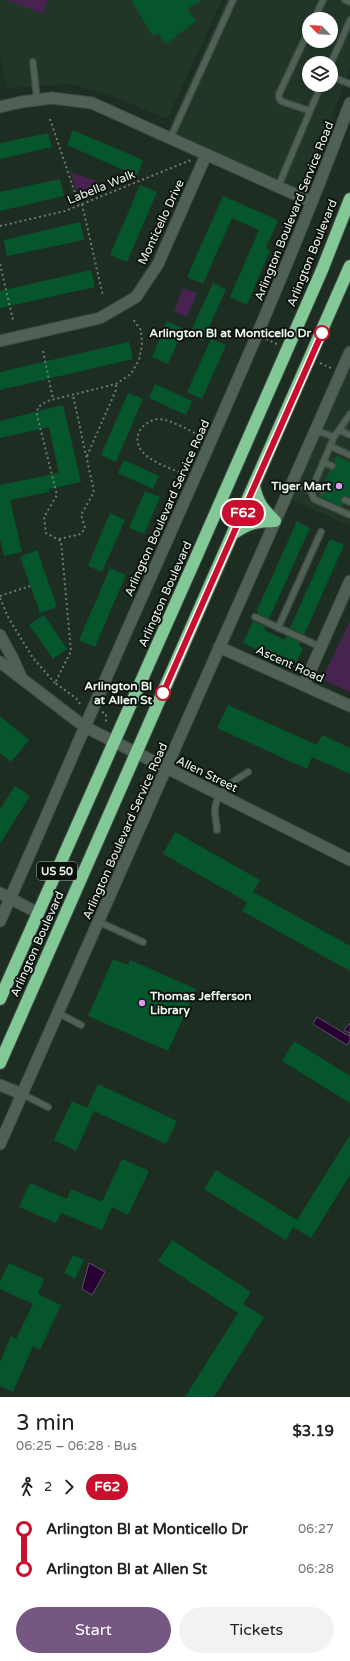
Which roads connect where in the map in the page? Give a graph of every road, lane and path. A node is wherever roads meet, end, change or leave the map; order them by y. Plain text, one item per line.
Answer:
1 (233, 0) edge
2 (323, 0) edge
3 (345, 0) edge
4 (350, 2) edge
5 (317, 12) edge
6 (350, 20) edge
7 (302, 45) edge
8 (334, 56) edge
9 (33, 62) dead end
10 (338, 79) edge
11 (350, 84) edge
12 (318, 92) edge
13 (37, 100) junction
14 (350, 103) edge
15 (0, 107) edge
16 (310, 111) junction
17 (50, 119) dead end
18 (170, 138) junction
19 (206, 155) junction
20 (278, 188) junction
21 (350, 199) edge
22 (312, 202) junction
23 (82, 204) junction
24 (79, 205) junction
25 (0, 226) edge
26 (0, 264) edge
27 (350, 266) edge
28 (103, 296) dead end
29 (132, 318) dead end
30 (13, 320) dead end
31 (263, 338) dead end
32 (0, 341) edge
33 (280, 346) dead end
34 (43, 351) dead end
35 (349, 355) edge
36 (319, 363) dead end
37 (334, 370) dead end
38 (116, 384) junction
39 (73, 394) junction
40 (53, 399) junction
41 (350, 414) edge
42 (315, 430) junction
43 (339, 430) junction
44 (350, 435) edge
45 (201, 436) dead end
46 (334, 437) junction
47 (330, 446) junction
48 (350, 455) edge
49 (87, 458) junction
50 (323, 462) junction
51 (332, 466) dead end
52 (184, 474) dead end
53 (292, 482) junction
54 (254, 486) junction
55 (312, 488) junction
56 (322, 490) dead end
57 (350, 515) edge
58 (275, 521) junction
59 (321, 532) dead end
60 (233, 534) junction
61 (58, 539) junction
62 (350, 581) edge
63 (30, 586) dead end
64 (0, 597) edge
65 (255, 618) dead end
66 (278, 628) junction
67 (0, 635) edge
68 (219, 646) junction
69 (321, 647) junction
70 (0, 662) edge
71 (22, 679) junction
72 (55, 683) junction
73 (304, 685) junction
74 (80, 704) dead end
75 (350, 706) edge
76 (99, 710) dead end
77 (106, 723) dead end
78 (85, 727) junction
79 (114, 742) junction
80 (136, 753) junction
81 (167, 769) junction
82 (248, 772) dead end
83 (220, 795) junction
84 (217, 830) dead end
85 (350, 860) edge
86 (5, 896) edge
87 (38, 913) junction
88 (0, 921) edge
89 (99, 922) junction
90 (143, 942) dead end
91 (0, 999) edge
92 (58, 1014) junction
93 (81, 1025) dead end
94 (0, 1063) edge
95 (0, 1085) edge
96 (22, 1094) junction
97 (48, 1107) dead end
98 (0, 1144) edge

1 - 18 lane
2 - 5 lane
3 - 4 lane
6 - 8 lane
7 - 16 lane
9 - 13 lane
10 - 11 lane
12 - 16 lane
13 - 15 street
13 - 18 street
14 - 22 street, Arlington Boulevard Service Road
16 - 20 lane
17 - 24 path
18 - 19 street
19 - 20 street
19 - 23 path, Labella Walk
19 - 32 street, Monticello Drive
20 - 22 street
21 - 79 highway, Arlington Boulevard / US 50
22 - 78 street, Arlington Boulevard Service Road
23 - 24 path, Labella Walk
23 - 28 path
24 - 25 path, Labella Walk
26 - 30 path
27 - 54 highway, Arlington Boulevard / US 50
29 - 38 path
31 - 33 path
34 - 40 path
35 - 42 street, Arlington Boulevard Service Road
36 - 37 path
38 - 39 path
38 - 49 path
39 - 40 path
39 - 49 path
40 - 61 path
41 - 43 lane
42 - 46 lane
42 - 53 street, Arlington Boulevard Service Road
43 - 44 lane
43 - 46 lane
45 - 52 path
46 - 47 lane
47 - 48 lane
47 - 50 lane
49 - 61 path
50 - 51 lane
50 - 55 lane
53 - 55 lane
53 - 58 street, Arlington Boulevard Service Road
54 - 58 highway
54 - 60 highway, Arlington Boulevard / US 50
55 - 56 lane
55 - 57 lane
58 - 60 highway
58 - 68 street, Arlington Boulevard Service Road
59 - 66 lane
60 - 80 highway, Arlington Boulevard / US 50
61 - 72 path
62 - 69 street
63 - 64 path
64 - 72 path
65 - 66 lane
66 - 69 lane
67 - 71 street
68 - 73 street, Ascent Road
68 - 81 street, Arlington Boulevard Service Road
69 - 73 street
70 - 71 street, Allen Street
71 - 78 street, Allen Street
72 - 74 path
73 - 75 street, Ascent Road
76 - 77 path
78 - 79 street, Allen Street
78 - 86 street, Arlington Boulevard Service Road
79 - 80 street, Allen Street
79 - 87 highway, Arlington Boulevard / US 50
80 - 81 street, Allen Street
80 - 94 highway, Arlington Boulevard / US 50
81 - 83 street, Allen Street
81 - 89 street, Arlington Boulevard Service Road
82 - 83 lane
83 - 84 lane
83 - 85 street, Allen Street
86 - 87 street
86 - 88 street, Arlington Boulevard Service Road
87 - 91 highway, Arlington Boulevard / US 50
89 - 90 lane
89 - 92 street, Arlington Boulevard Service Road
92 - 93 lane
92 - 96 street, Arlington Boulevard Service Road
95 - 96 street
96 - 97 lane
96 - 98 street, Arlington Boulevard Service Road

